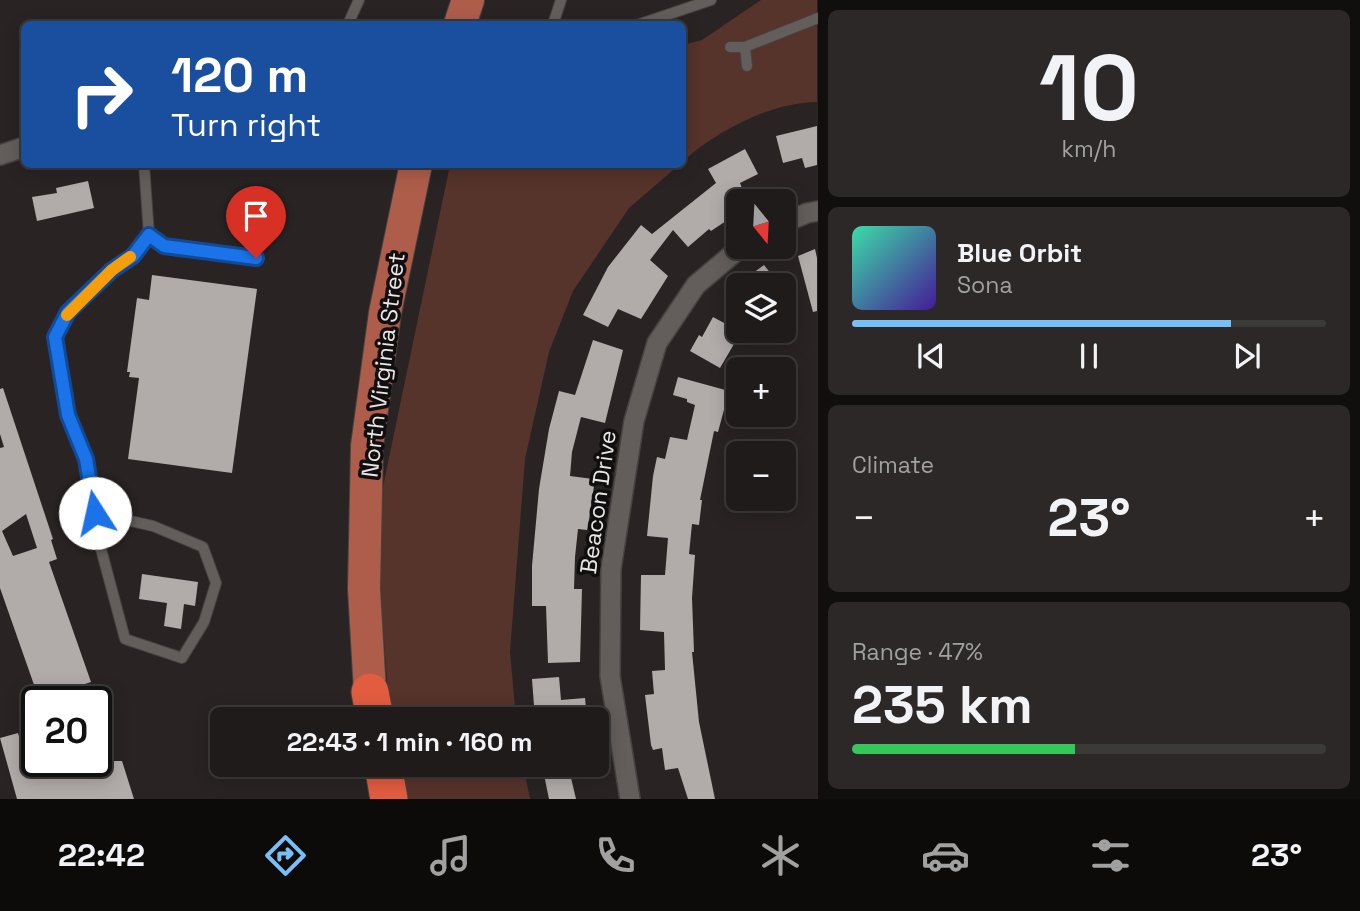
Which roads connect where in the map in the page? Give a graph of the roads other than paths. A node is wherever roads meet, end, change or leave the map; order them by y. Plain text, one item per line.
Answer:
1 (359, 0) edge
2 (468, 0) edge
3 (561, 0) edge
4 (711, 0) edge
5 (817, 18) edge
6 (349, 21) edge
7 (461, 21) edge
8 (555, 21) edge
9 (649, 21) edge
10 (730, 47) dead end
11 (745, 47) junction
12 (747, 66) dead end
13 (21, 148) edge
14 (0, 155) edge
15 (144, 168) edge
16 (415, 168) edge
17 (817, 211) edge
18 (796, 217) edge
19 (149, 235) junction
20 (256, 258) dead end
21 (727, 259) edge
22 (95, 513) junction
23 (373, 706) edge
24 (385, 777) edge
25 (389, 799) edge
26 (631, 799) edge

1 - 6 lane
2 - 7 main road
3 - 8 lane
4 - 9 lane
5 - 11 lane
10 - 11 lane
11 - 12 lane
13 - 14 street
15 - 19 lane
16 - 23 main road, North Virginia Street
17 - 18 street
19 - 20 lane
19 - 22 lane
21 - 26 street, Beacon Drive
22 - 22 lane
24 - 25 highway

